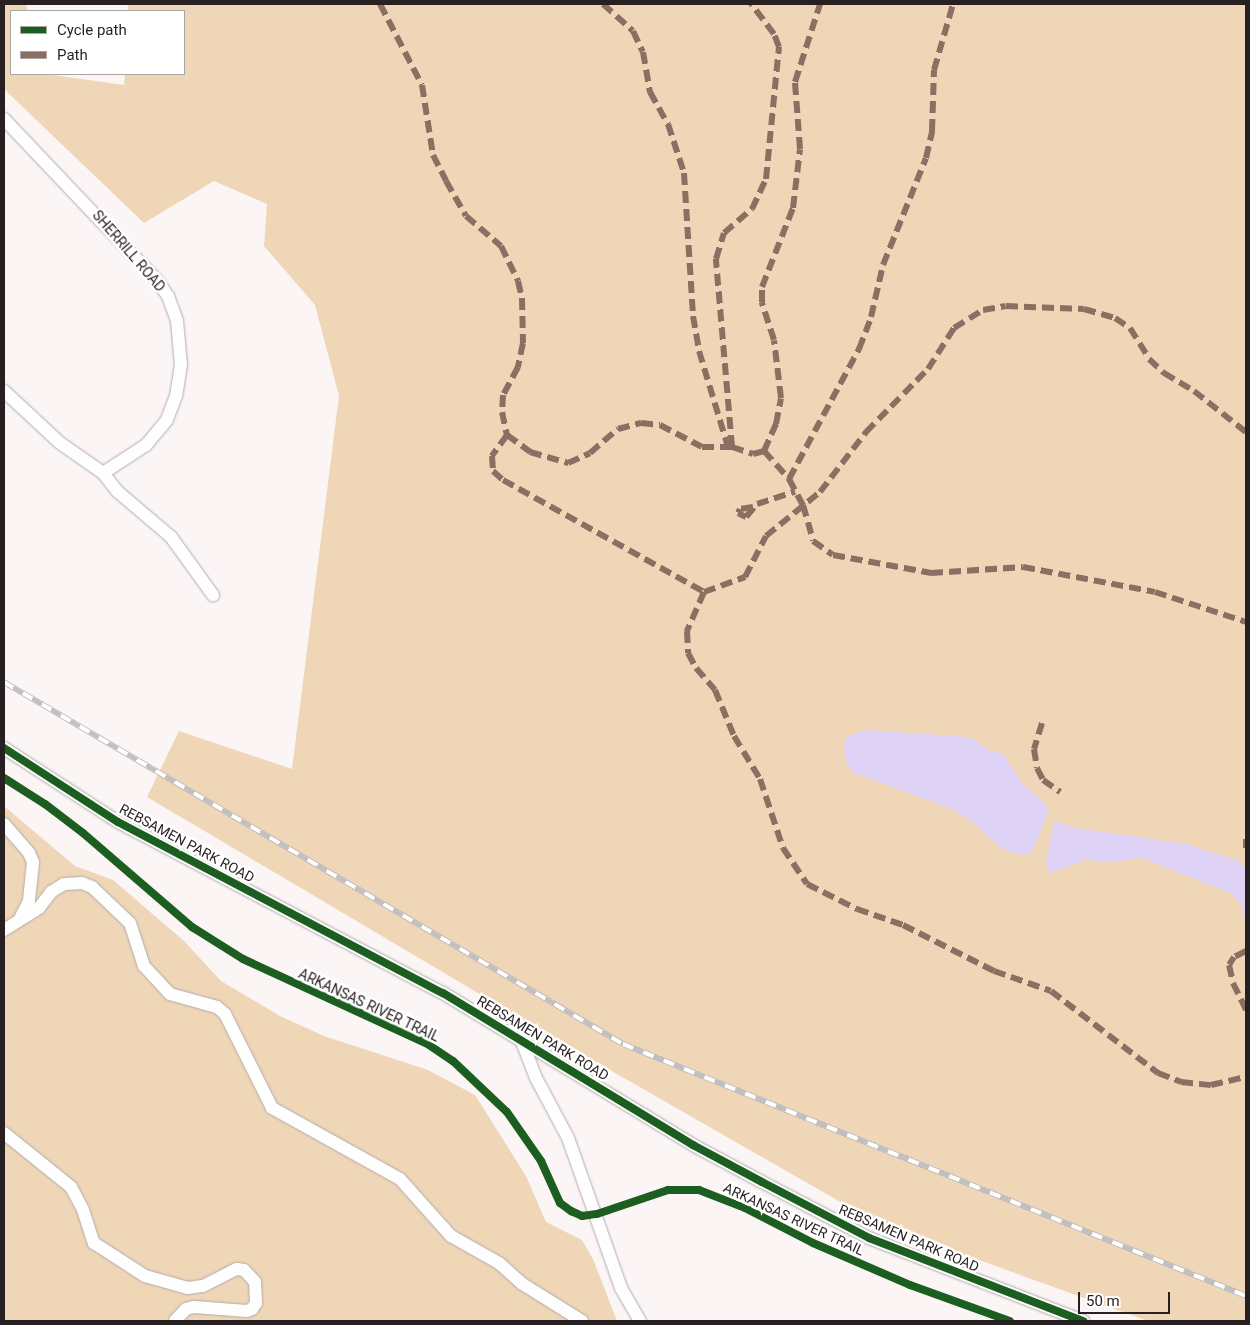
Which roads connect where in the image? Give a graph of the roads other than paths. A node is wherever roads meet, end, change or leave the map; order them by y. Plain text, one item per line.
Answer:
1 (4, 119) edge
2 (4, 391) edge
3 (102, 473) junction
4 (213, 594) dead end
5 (4, 748) edge
6 (4, 824) edge
7 (21, 917) junction
8 (4, 930) edge
9 (521, 1039) junction
10 (4, 1133) edge
11 (176, 1321) edge
12 (582, 1321) edge
13 (640, 1321) edge
14 (1083, 1321) edge

1 - 3 street, SHERRILL ROAD
2 - 3 street
3 - 4 street
5 - 9 street, REBSAMEN PARK ROAD
6 - 7 street
7 - 8 street
7 - 12 street
9 - 13 street
9 - 14 street, REBSAMEN PARK ROAD
10 - 11 street

